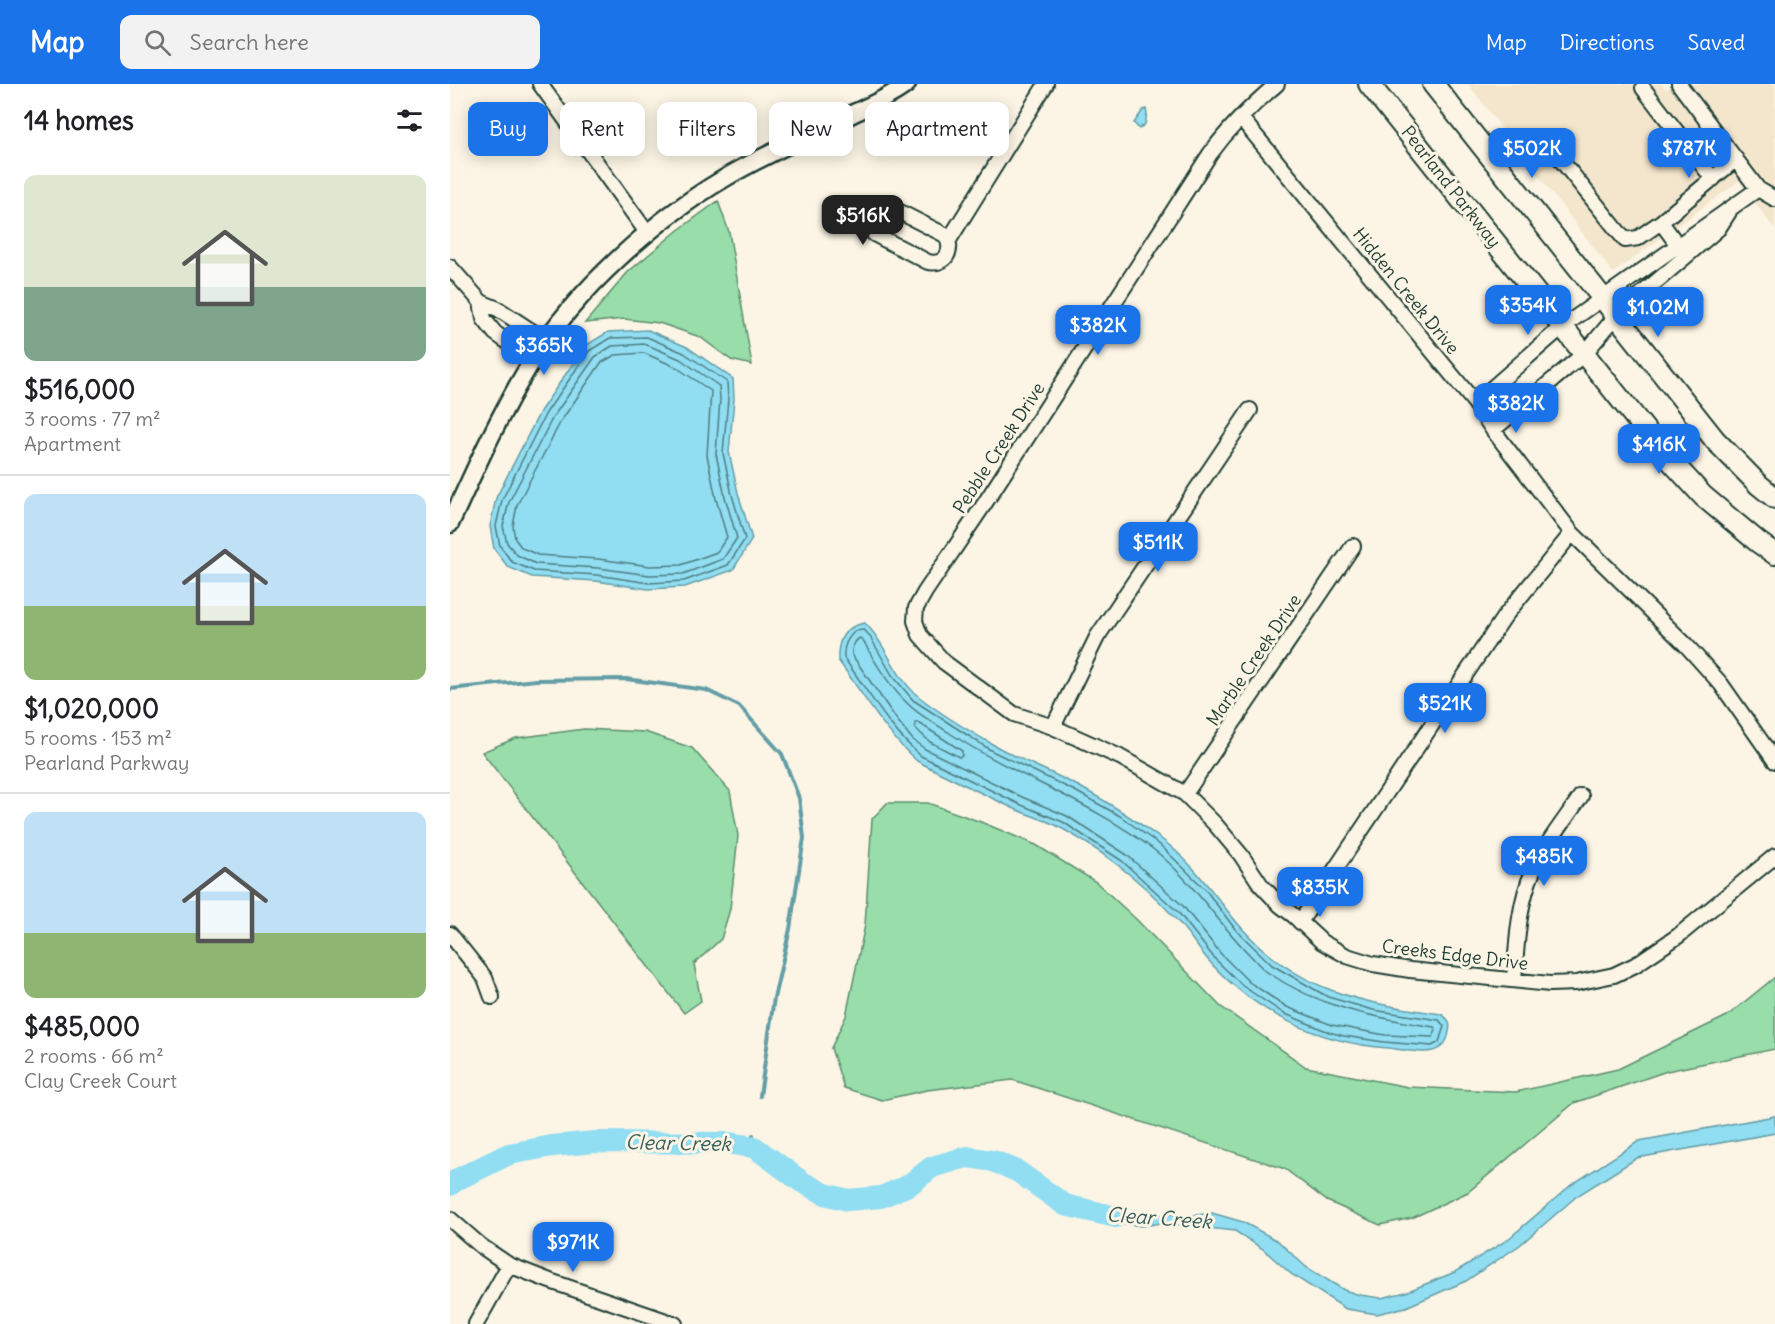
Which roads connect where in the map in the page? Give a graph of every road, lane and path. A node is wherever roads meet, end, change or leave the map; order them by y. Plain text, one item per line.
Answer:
1 (540, 84) edge
2 (908, 84) edge
3 (1046, 84) edge
4 (1277, 84) edge
5 (1369, 84) edge
6 (1433, 84) edge
7 (1679, 84) edge
8 (1643, 88) dead end
9 (1241, 118) junction
10 (1557, 155) dead end
11 (1736, 159) junction
12 (1713, 179) junction
13 (1758, 189) junction
14 (1775, 199) edge
15 (1733, 206) junction
16 (1661, 222) junction
17 (648, 234) junction
18 (949, 240) junction
19 (1678, 245) junction
20 (1686, 256) junction
21 (450, 267) edge
22 (1602, 297) junction
23 (481, 302) junction
24 (1617, 315) junction
25 (1562, 327) junction
26 (547, 341) junction
27 (1585, 353) junction
28 (533, 360) junction
29 (1475, 403) junction
30 (1250, 410) dead end
31 (1493, 430) junction
32 (1775, 498) edge
33 (450, 524) edge
34 (1572, 533) junction
35 (1353, 546) dead end
36 (1775, 554) edge
37 (920, 635) joint
38 (1053, 727) junction
39 (1775, 761) edge
40 (1185, 794) junction
41 (1581, 796) dead end
42 (1775, 856) edge
43 (1300, 922) junction
44 (450, 934) edge
45 (457, 954) edge
46 (1514, 980) junction
47 (492, 997) dead end
48 (450, 1219) edge
49 (509, 1265) junction
50 (476, 1324) edge
51 (675, 1324) edge

1 - 17 street
2 - 17 street
3 - 18 street
4 - 9 street, Pebble Creek Drive
5 - 25 main road, Pearland Parkway
6 - 22 main road
7 - 11 street
8 - 12 street
9 - 29 street, Hidden Creek Drive
9 - 37 street, Pebble Creek Drive
10 - 16 street
11 - 12 street
11 - 13 street
12 - 16 street
13 - 14 street
13 - 15 street
15 - 19 street
15 - 20 street
16 - 19 street
17 - 26 street
18 - 18 street
19 - 20 street
19 - 22 street
20 - 24 street
21 - 23 street
22 - 24 main road
22 - 25 street
23 - 26 street
23 - 28 street
24 - 27 street
24 - 32 main road
25 - 27 main road, Pearland Parkway
25 - 29 street
26 - 28 street
27 - 31 street
27 - 36 main road, Pearland Parkway
28 - 33 street
29 - 31 street, Hidden Creek Drive
30 - 38 street
31 - 34 street, Hidden Creek Drive
34 - 39 street, Hidden Creek Drive
34 - 43 street
35 - 40 street, Marble Creek Drive
37 - 38 street, Creeks Edge Drive
38 - 40 street, Creeks Edge Drive
40 - 43 street, Creeks Edge Drive
41 - 46 street
42 - 46 street, Creeks Edge Drive
43 - 46 street, Creeks Edge Drive
44 - 45 street
45 - 47 street
48 - 49 street
49 - 50 street
49 - 51 street

